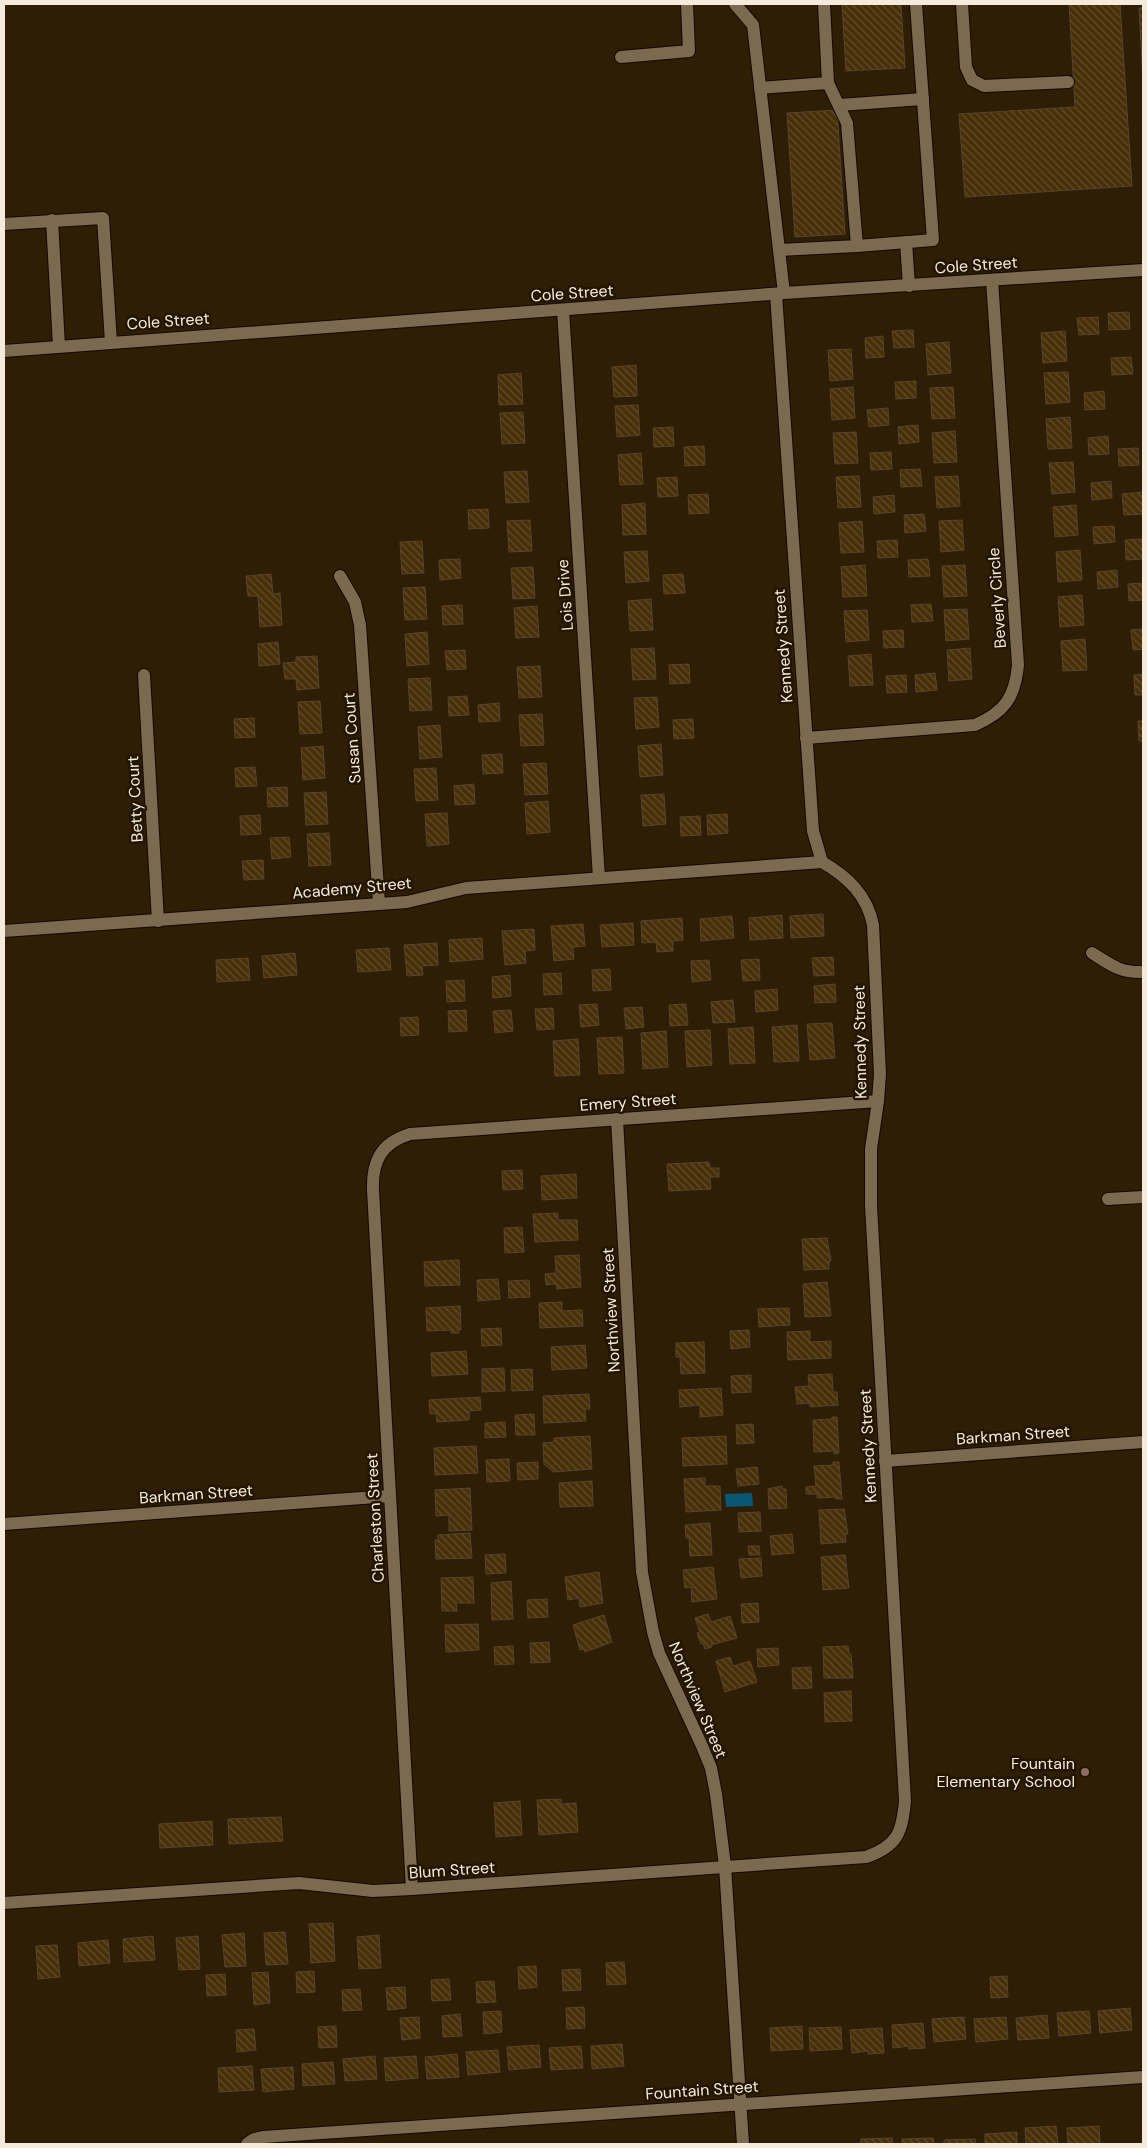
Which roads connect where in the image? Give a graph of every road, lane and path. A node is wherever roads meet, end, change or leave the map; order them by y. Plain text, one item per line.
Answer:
1 (687, 4) edge
2 (735, 4) edge
3 (824, 4) edge
4 (916, 4) edge
5 (962, 4) edge
6 (621, 58) dead end
7 (1068, 82) dead end
8 (828, 83) junction
9 (760, 88) junction
10 (923, 99) junction
11 (839, 104) junction
12 (52, 220) junction
13 (4, 224) edge
14 (906, 242) junction
15 (857, 246) junction
16 (778, 250) junction
17 (1143, 270) edge
18 (992, 280) junction
19 (909, 286) junction
20 (780, 294) junction
21 (562, 310) junction
22 (111, 342) junction
23 (59, 346) junction
24 (4, 350) edge
25 (340, 576) dead end
26 (144, 676) dead end
27 (806, 738) junction
28 (822, 862) junction
29 (599, 878) junction
30 (379, 903) junction
31 (158, 920) junction
32 (4, 932) edge
33 (1092, 953) dead end
34 (1143, 972) edge
35 (878, 1101) junction
36 (617, 1119) junction
37 (385, 1148) joint
38 (1143, 1197) edge
39 (1108, 1199) dead end
40 (1143, 1442) edge
41 (885, 1461) junction
42 (390, 1496) junction
43 (4, 1524) edge
44 (896, 1839) joint
45 (726, 1866) junction
46 (412, 1889) junction
47 (4, 1903) edge
48 (1143, 2077) edge
49 (741, 2104) junction
50 (247, 2144) edge
51 (743, 2144) edge

1 - 6 street
2 - 9 street, Kennedy Street
3 - 8 street
4 - 10 street
5 - 7 street
8 - 9 street
8 - 11 street
9 - 16 street, Kennedy Street
10 - 11 street
10 - 14 street
11 - 15 street
12 - 13 street
12 - 22 street
12 - 23 street
14 - 15 street
14 - 19 street
15 - 16 street
16 - 20 street, Kennedy Street
17 - 18 street, Cole Street
18 - 19 street, Cole Street
18 - 27 street, Beverly Circle
19 - 20 street, Cole Street
20 - 21 street, Cole Street
20 - 27 street, Kennedy Street
21 - 22 street, Cole Street
21 - 29 street, Lois Drive
22 - 23 street, Cole Street
23 - 24 street, Cole Street
25 - 30 street, Susan Court
26 - 31 street, Betty Court
27 - 28 street, Kennedy Street
28 - 29 street, Academy Street
28 - 35 street, Kennedy Street
29 - 30 street, Academy Street
30 - 31 street, Academy Street
31 - 32 street, Academy Street
33 - 34 street
35 - 36 street, Emery Street
35 - 41 street, Kennedy Street
36 - 37 street, Emery Street
36 - 45 street, Northview Street
37 - 42 street, Charleston Street
38 - 39 street
40 - 41 street, Barkman Street
41 - 44 street, Kennedy Street
42 - 43 street, Barkman Street
42 - 46 street, Charleston Street
44 - 45 street, Blum Street
45 - 46 street, Blum Street
45 - 49 street, Northview Street
46 - 47 street, Blum Street
48 - 49 street, Fountain Street
49 - 50 street, Fountain Street
49 - 51 street, Northview Street

